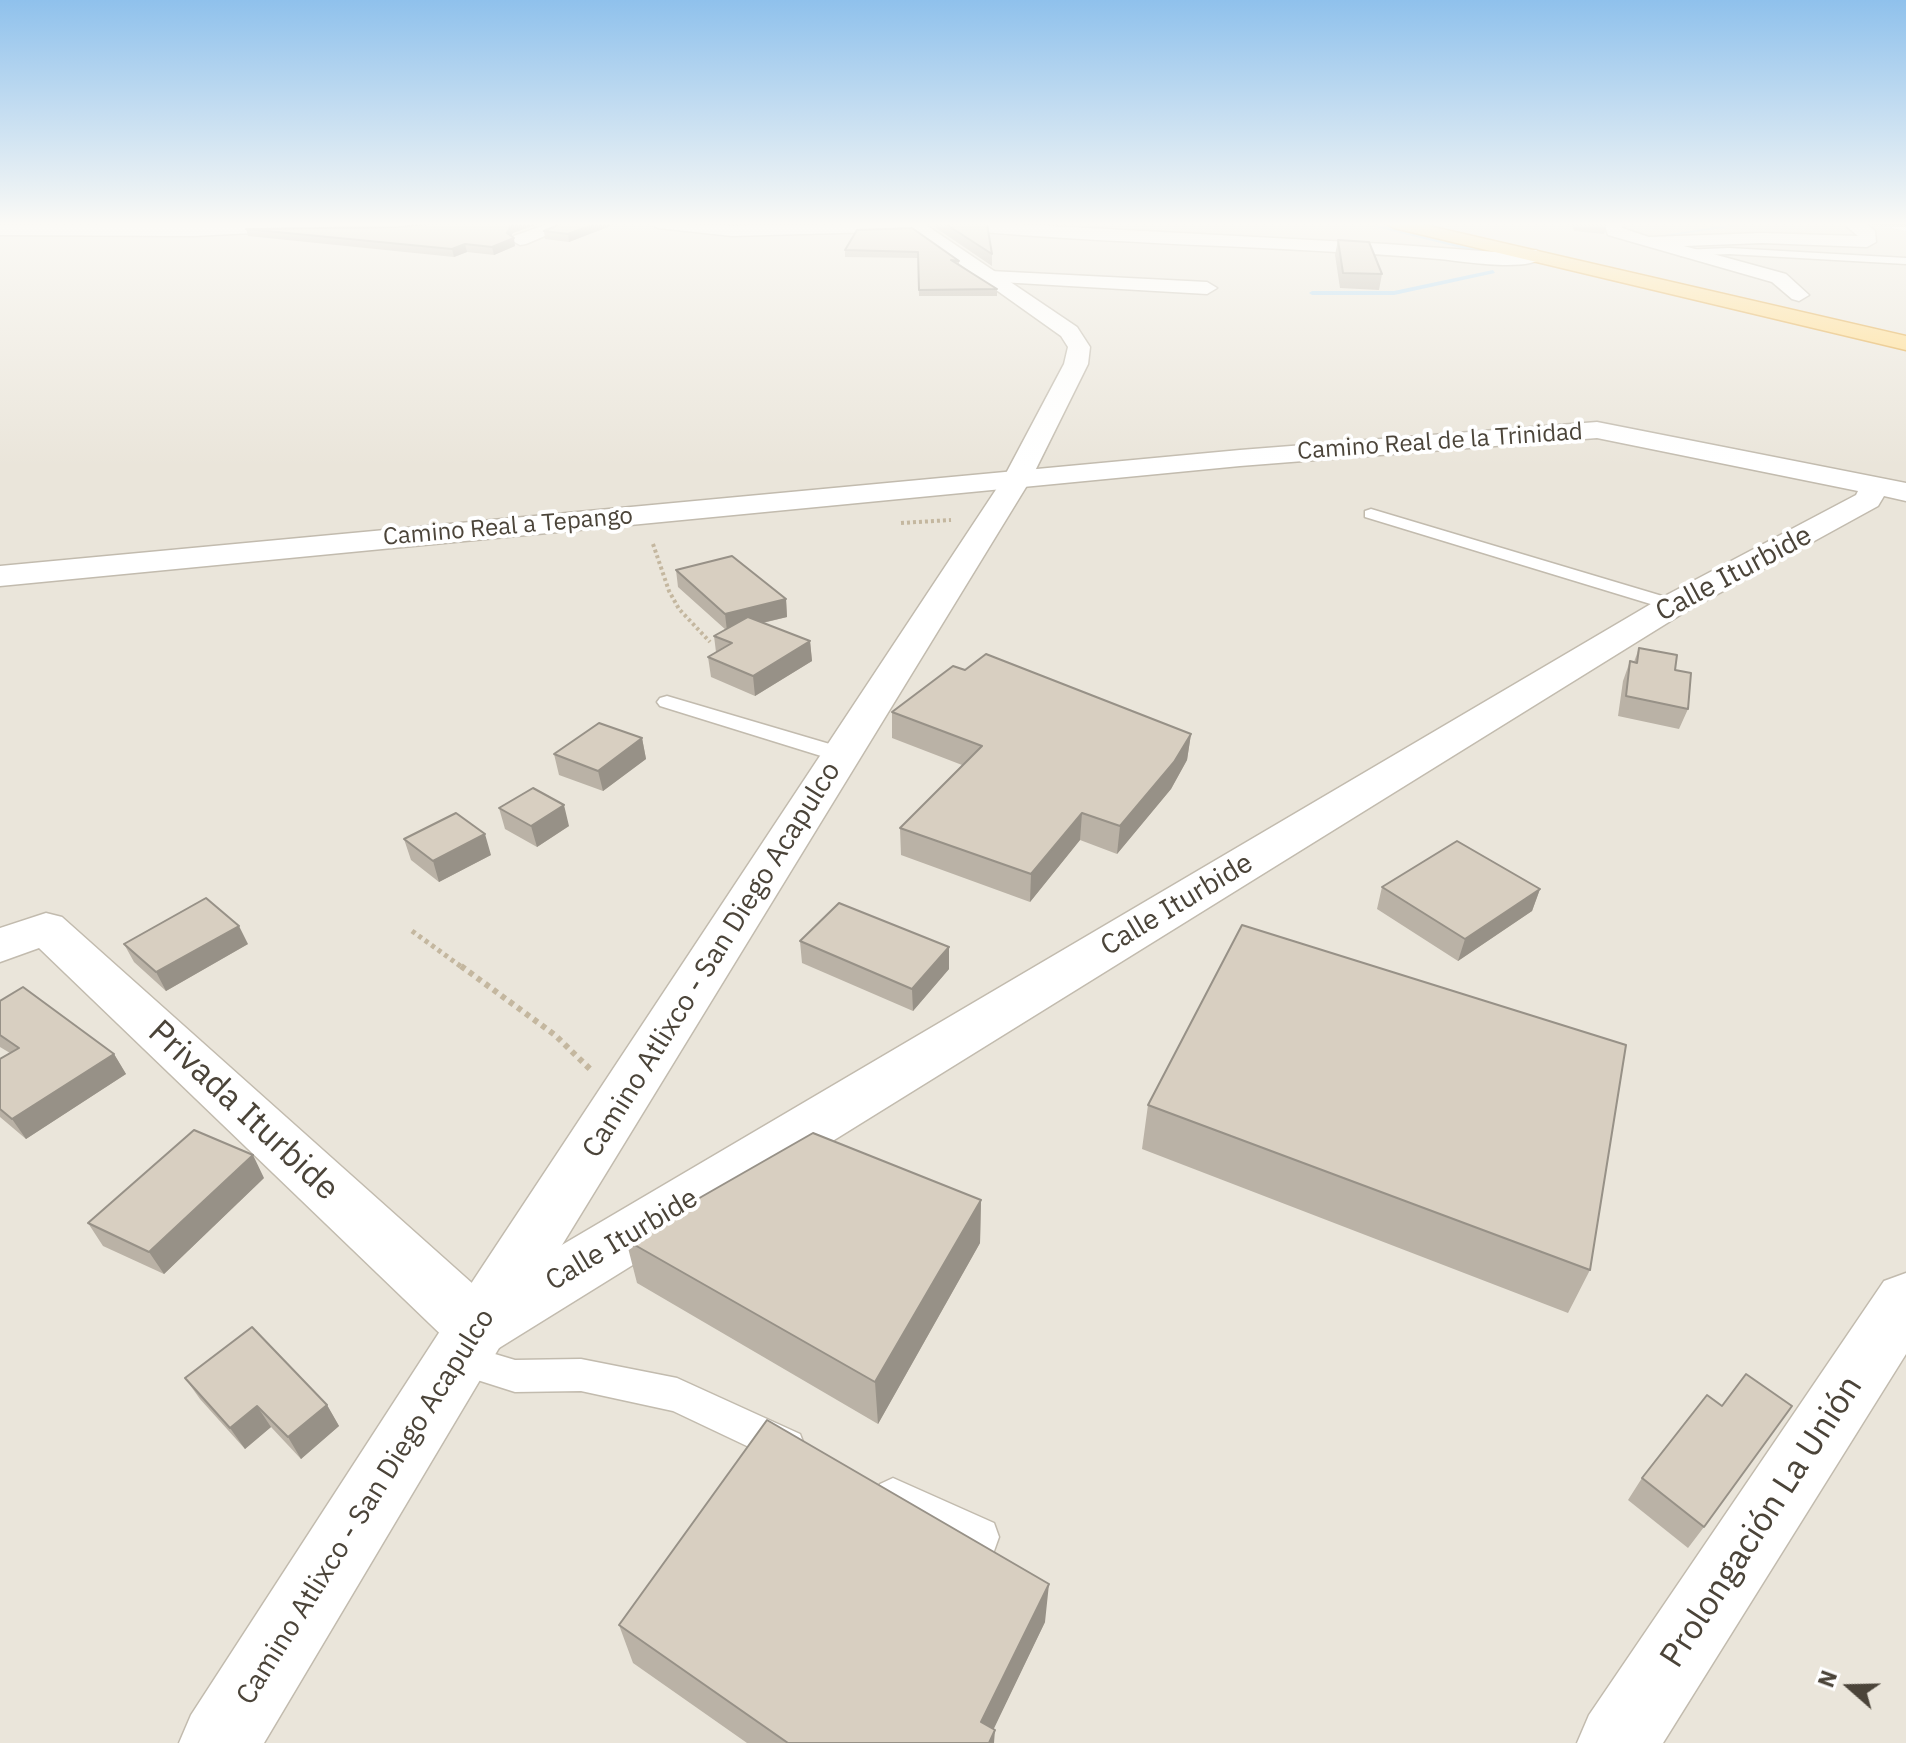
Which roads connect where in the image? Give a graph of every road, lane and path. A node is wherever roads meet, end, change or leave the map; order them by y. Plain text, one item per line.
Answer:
1 (1029, 304) edge
2 (1742, 304) edge
3 (1771, 304) edge
4 (1807, 304) edge
5 (1906, 327) edge
6 (1906, 336) edge
7 (1906, 343) edge
8 (1890, 488) edge
9 (1004, 498) junction
10 (1371, 514) dead end
11 (899, 523) dead end
12 (650, 537) dead end
13 (0, 576) edge
14 (1673, 605) junction
15 (710, 642) dead end
16 (667, 702) dead end
17 (842, 755) junction
18 (412, 931) dead end
19 (0, 946) edge
20 (623, 1101) junction
21 (1906, 1300) edge
22 (467, 1344) junction
23 (821, 1463) edge
24 (865, 1483) edge
25 (980, 1537) dead end
26 (219, 1743) edge
27 (1617, 1743) edge

1 - 9 street, Camino Atlixco - San Diego Acapulco
2 - 7 highway
3 - 6 highway
4 - 5 highway
8 - 9 street, Camino Real de la Trinidad
8 - 14 street, Calle Iturbide
9 - 11 path
9 - 13 street, Camino Real a Tepango
9 - 17 street, Camino Atlixco - San Diego Acapulco
10 - 14 lane
12 - 15 path
14 - 22 street, Calle Iturbide
16 - 17 lane
17 - 20 street, Camino Atlixco - San Diego Acapulco
18 - 20 path
19 - 22 street, Privada Iturbide
20 - 22 street, Camino Atlixco - San Diego Acapulco
21 - 27 street, Prolongación La Unión
22 - 23 lane
22 - 26 street, Camino Atlixco - San Diego Acapulco
24 - 25 lane

